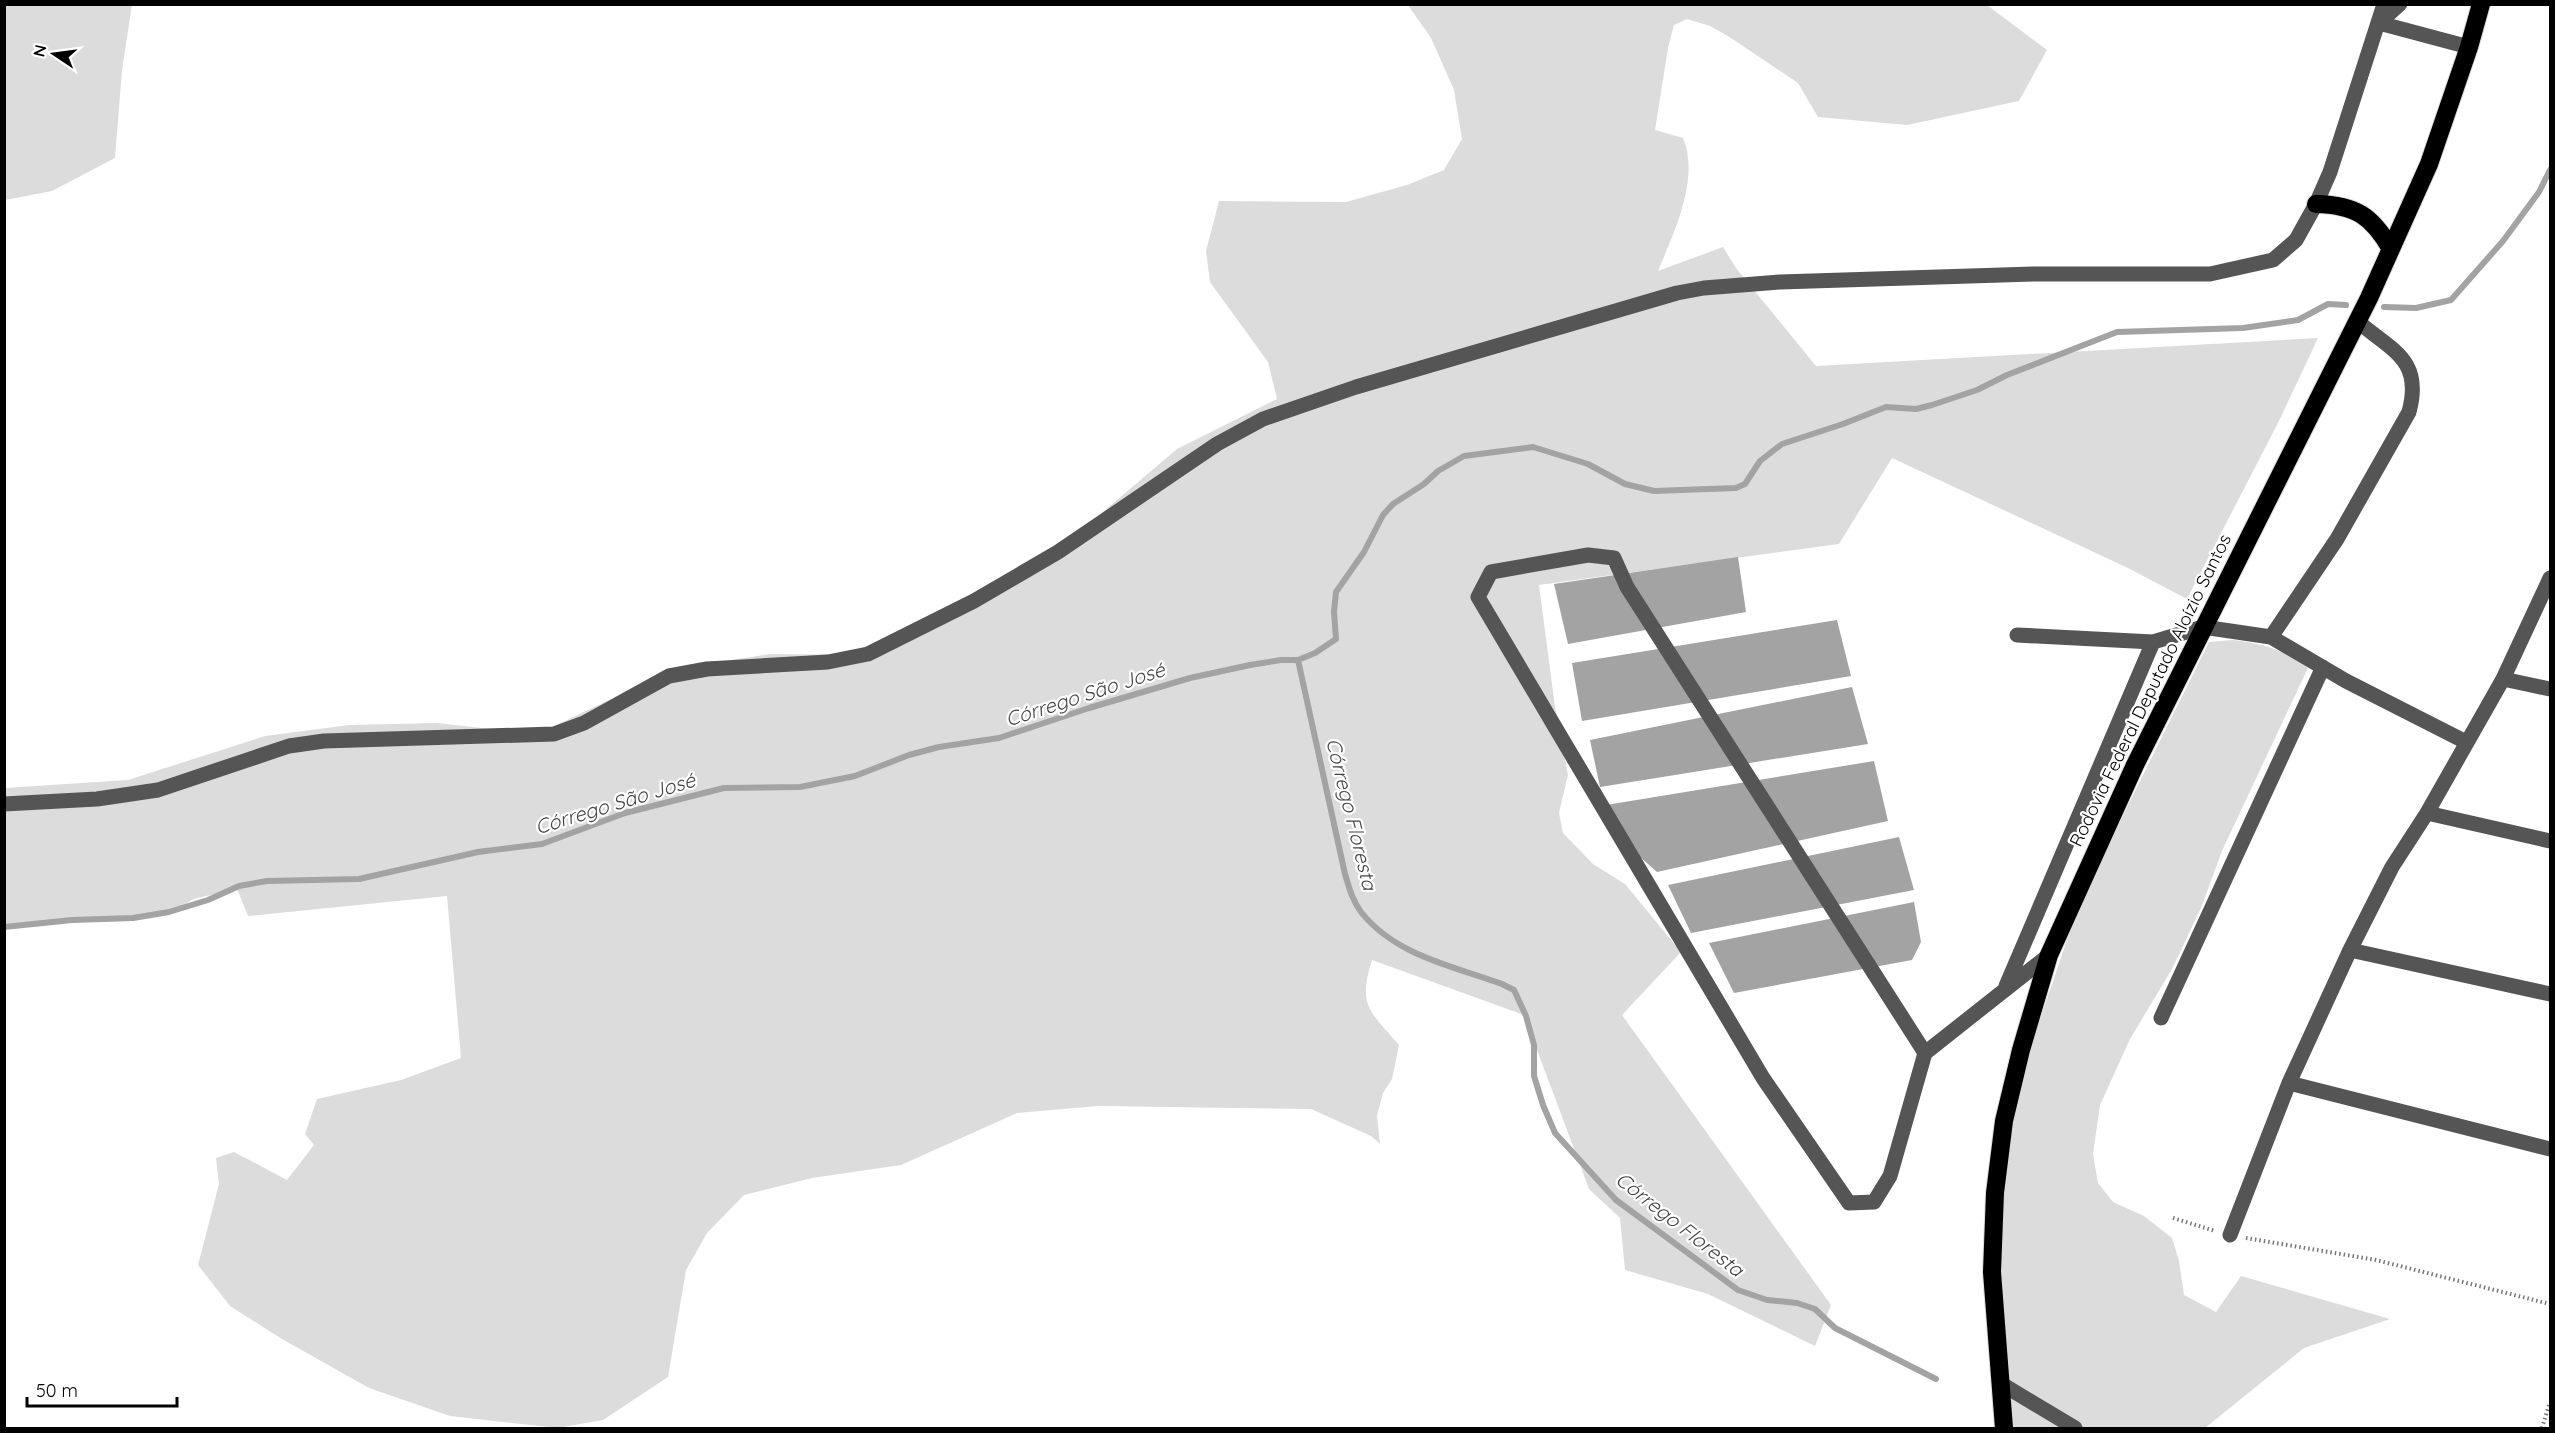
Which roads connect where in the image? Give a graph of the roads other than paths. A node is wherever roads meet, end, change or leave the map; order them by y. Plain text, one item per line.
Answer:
1 (2384, 4) edge
2 (2400, 4) edge
3 (2481, 4) edge
4 (2379, 23) junction
5 (2469, 47) junction
6 (2316, 204) junction
7 (2391, 249) junction
8 (2357, 321) junction
9 (2550, 578) edge
10 (2203, 627) junction
11 (2017, 635) dead end
12 (2271, 637) junction
13 (2153, 642) junction
14 (2323, 667) junction
15 (2503, 678) junction
16 (2550, 689) edge
17 (2466, 742) junction
18 (4, 804) edge
19 (2427, 813) junction
20 (2550, 841) edge
21 (2350, 950) junction
22 (2049, 956) junction
23 (2004, 989) junction
24 (2550, 994) edge
25 (2161, 1018) dead end
26 (1925, 1053) junction
27 (2289, 1083) junction
28 (2550, 1149) edge
29 (2230, 1235) road end
30 (2000, 1383) junction
31 (2004, 1428) edge
32 (2075, 1428) edge

1 - 4 street
2 - 4 street
3 - 5 highway, Rodovia Federal Deputado Aloízio Santos
4 - 5 street
4 - 6 street
5 - 7 highway, Rodovia Federal Deputado Aloízio Santos
6 - 7 highway
6 - 18 street
7 - 8 highway, Rodovia Federal Deputado Aloízio Santos
8 - 10 highway, Rodovia Federal Deputado Aloízio Santos
8 - 12 street
9 - 15 street
10 - 12 street
10 - 13 street
10 - 22 highway, Rodovia Federal Deputado Aloízio Santos
11 - 13 street
12 - 14 street
13 - 23 street
14 - 17 street
14 - 25 street
15 - 16 street
15 - 17 street
17 - 19 street
19 - 20 street
19 - 21 street
21 - 24 street
21 - 27 street
22 - 23 street
22 - 30 highway, Rodovia Federal Deputado Aloízio Santos
23 - 26 street
26 - 26 street
27 - 28 street
27 - 29 street
30 - 31 highway, Rodovia Federal Deputado Aloízio Santos
30 - 32 street

